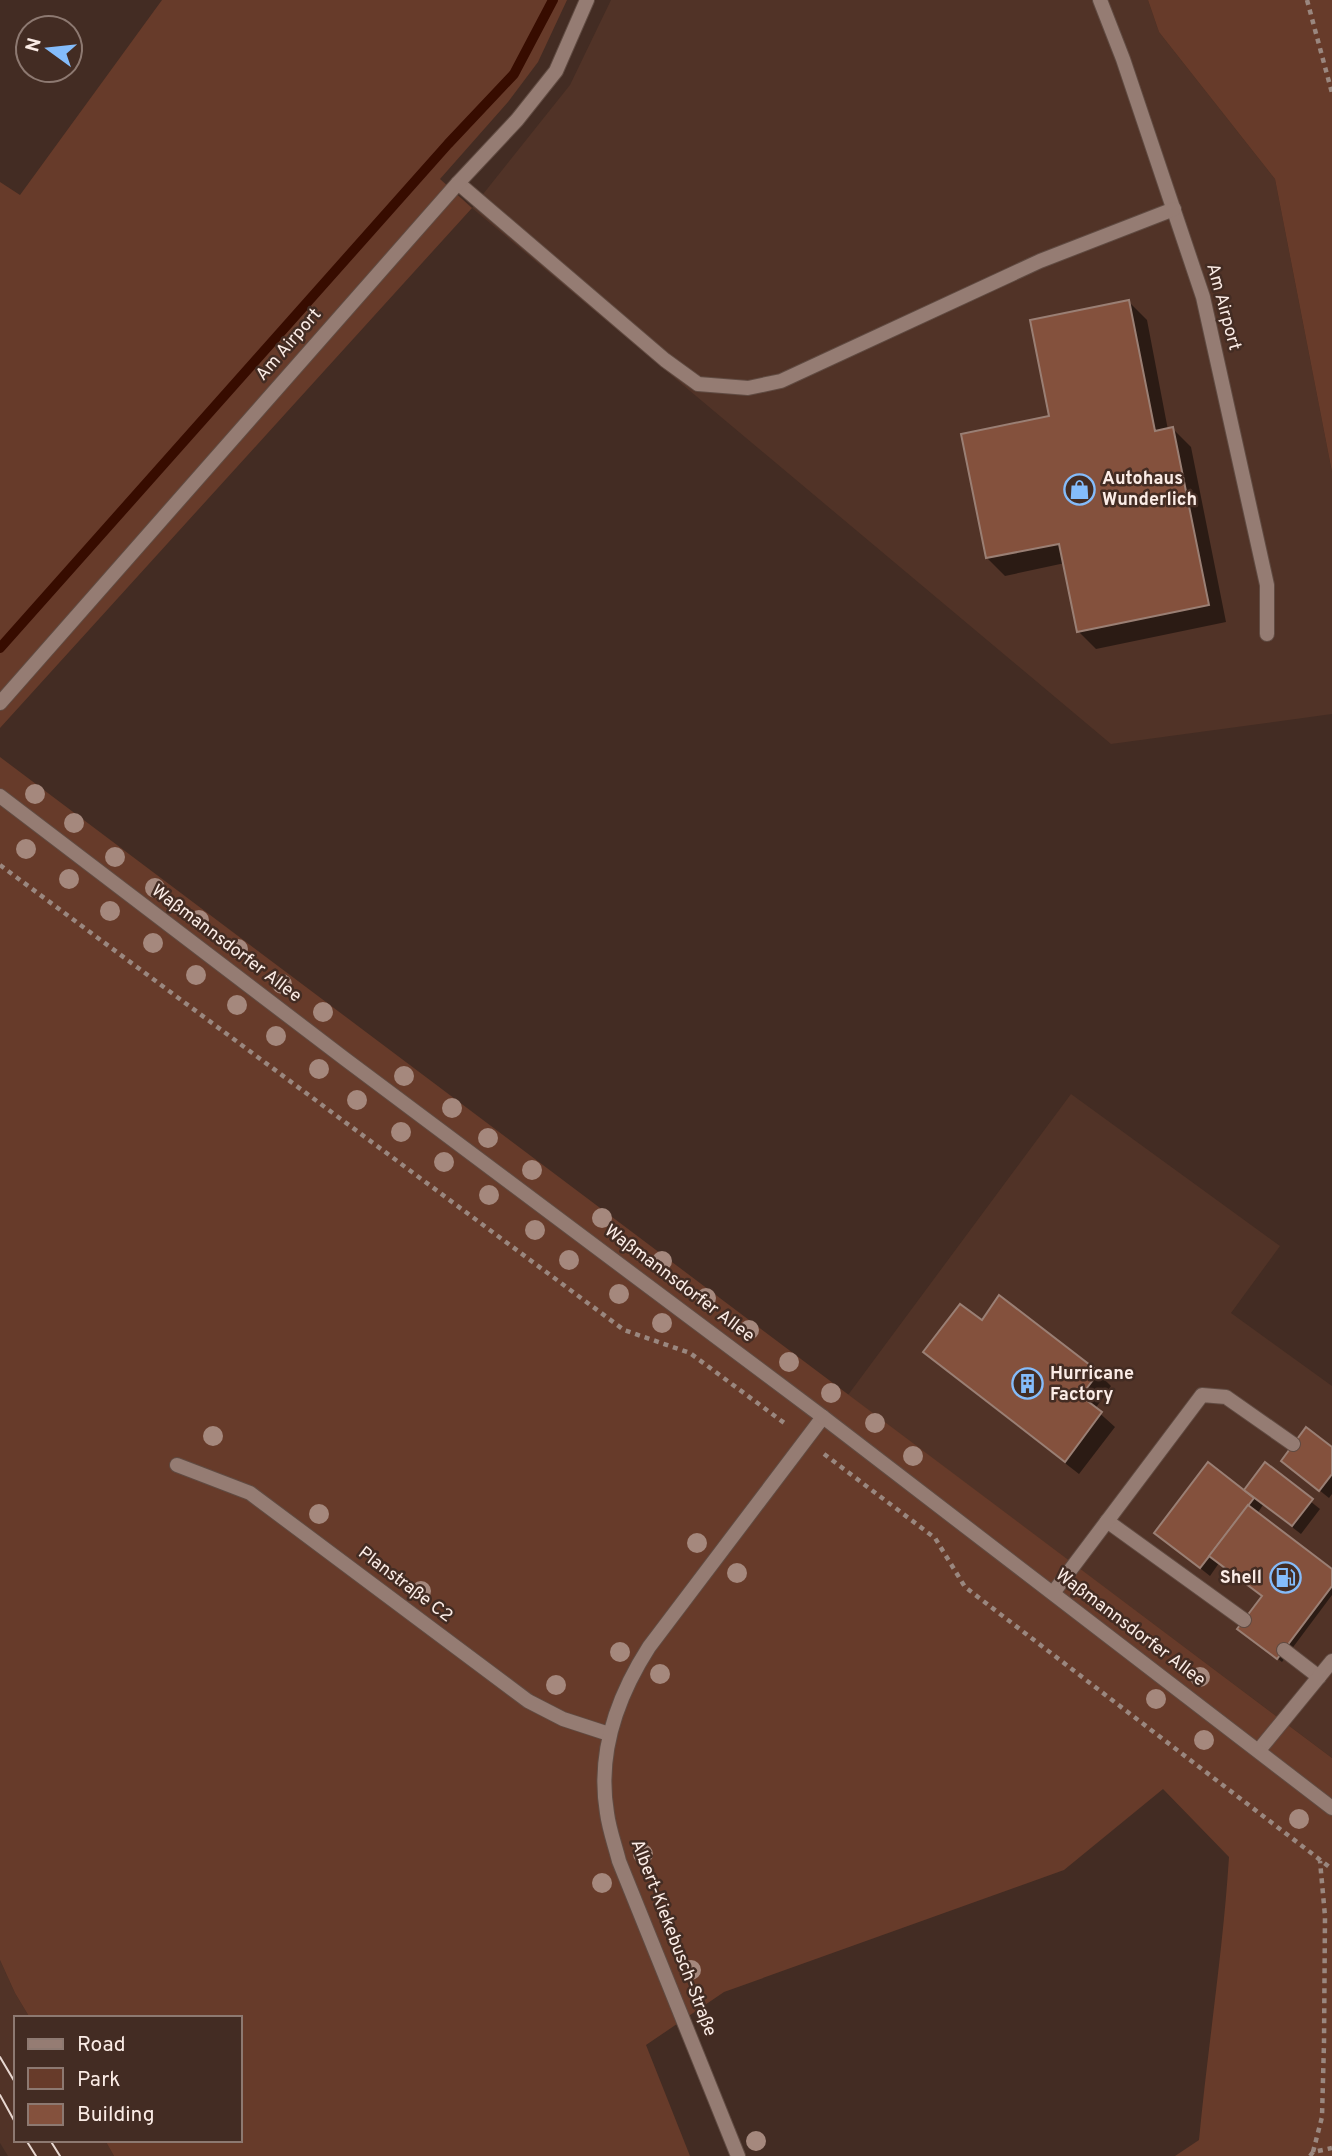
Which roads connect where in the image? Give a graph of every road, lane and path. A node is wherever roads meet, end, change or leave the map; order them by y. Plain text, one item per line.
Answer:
1 (587, 0) edge
2 (1100, 0) edge
3 (1307, 0) edge
4 (1332, 93) edge
5 (458, 183) junction
6 (1174, 209) junction
7 (1267, 634) dead end
8 (0, 703) edge
9 (0, 796) edge
10 (0, 865) edge
11 (823, 1417) junction
12 (807, 1440) junction
13 (1293, 1444) dead end
14 (177, 1465) dead end
15 (1107, 1521) junction
16 (1053, 1593) junction
17 (1244, 1620) dead end
18 (1284, 1650) dead end
19 (1332, 1661) edge
20 (1319, 1677) junction
21 (609, 1734) junction
22 (1258, 1750) junction
23 (1332, 1808) edge
24 (1320, 1861) junction
25 (1332, 1869) edge
26 (1332, 2148) edge
27 (1311, 2154) edge
28 (738, 2156) edge

1 - 5 street, Am Airport
2 - 6 street, Am Airport
3 - 4 path
5 - 6 street
5 - 8 street, Am Airport
6 - 7 street, Am Airport
9 - 11 street, Waßmannsdorfer Allee
10 - 12 path
11 - 12 street, Albert-Kiekebusch-Straße
11 - 16 street, Waßmannsdorfer Allee
12 - 21 street, Albert-Kiekebusch-Straße
12 - 24 path
13 - 15 street
14 - 21 street, Planstraße C2
15 - 16 street
15 - 17 street
16 - 22 street, Waßmannsdorfer Allee
18 - 20 street
19 - 20 street
20 - 22 street
21 - 28 street, Albert-Kiekebusch-Straße
22 - 23 street, Waßmannsdorfer Allee
24 - 25 path
24 - 27 path
26 - 27 path

